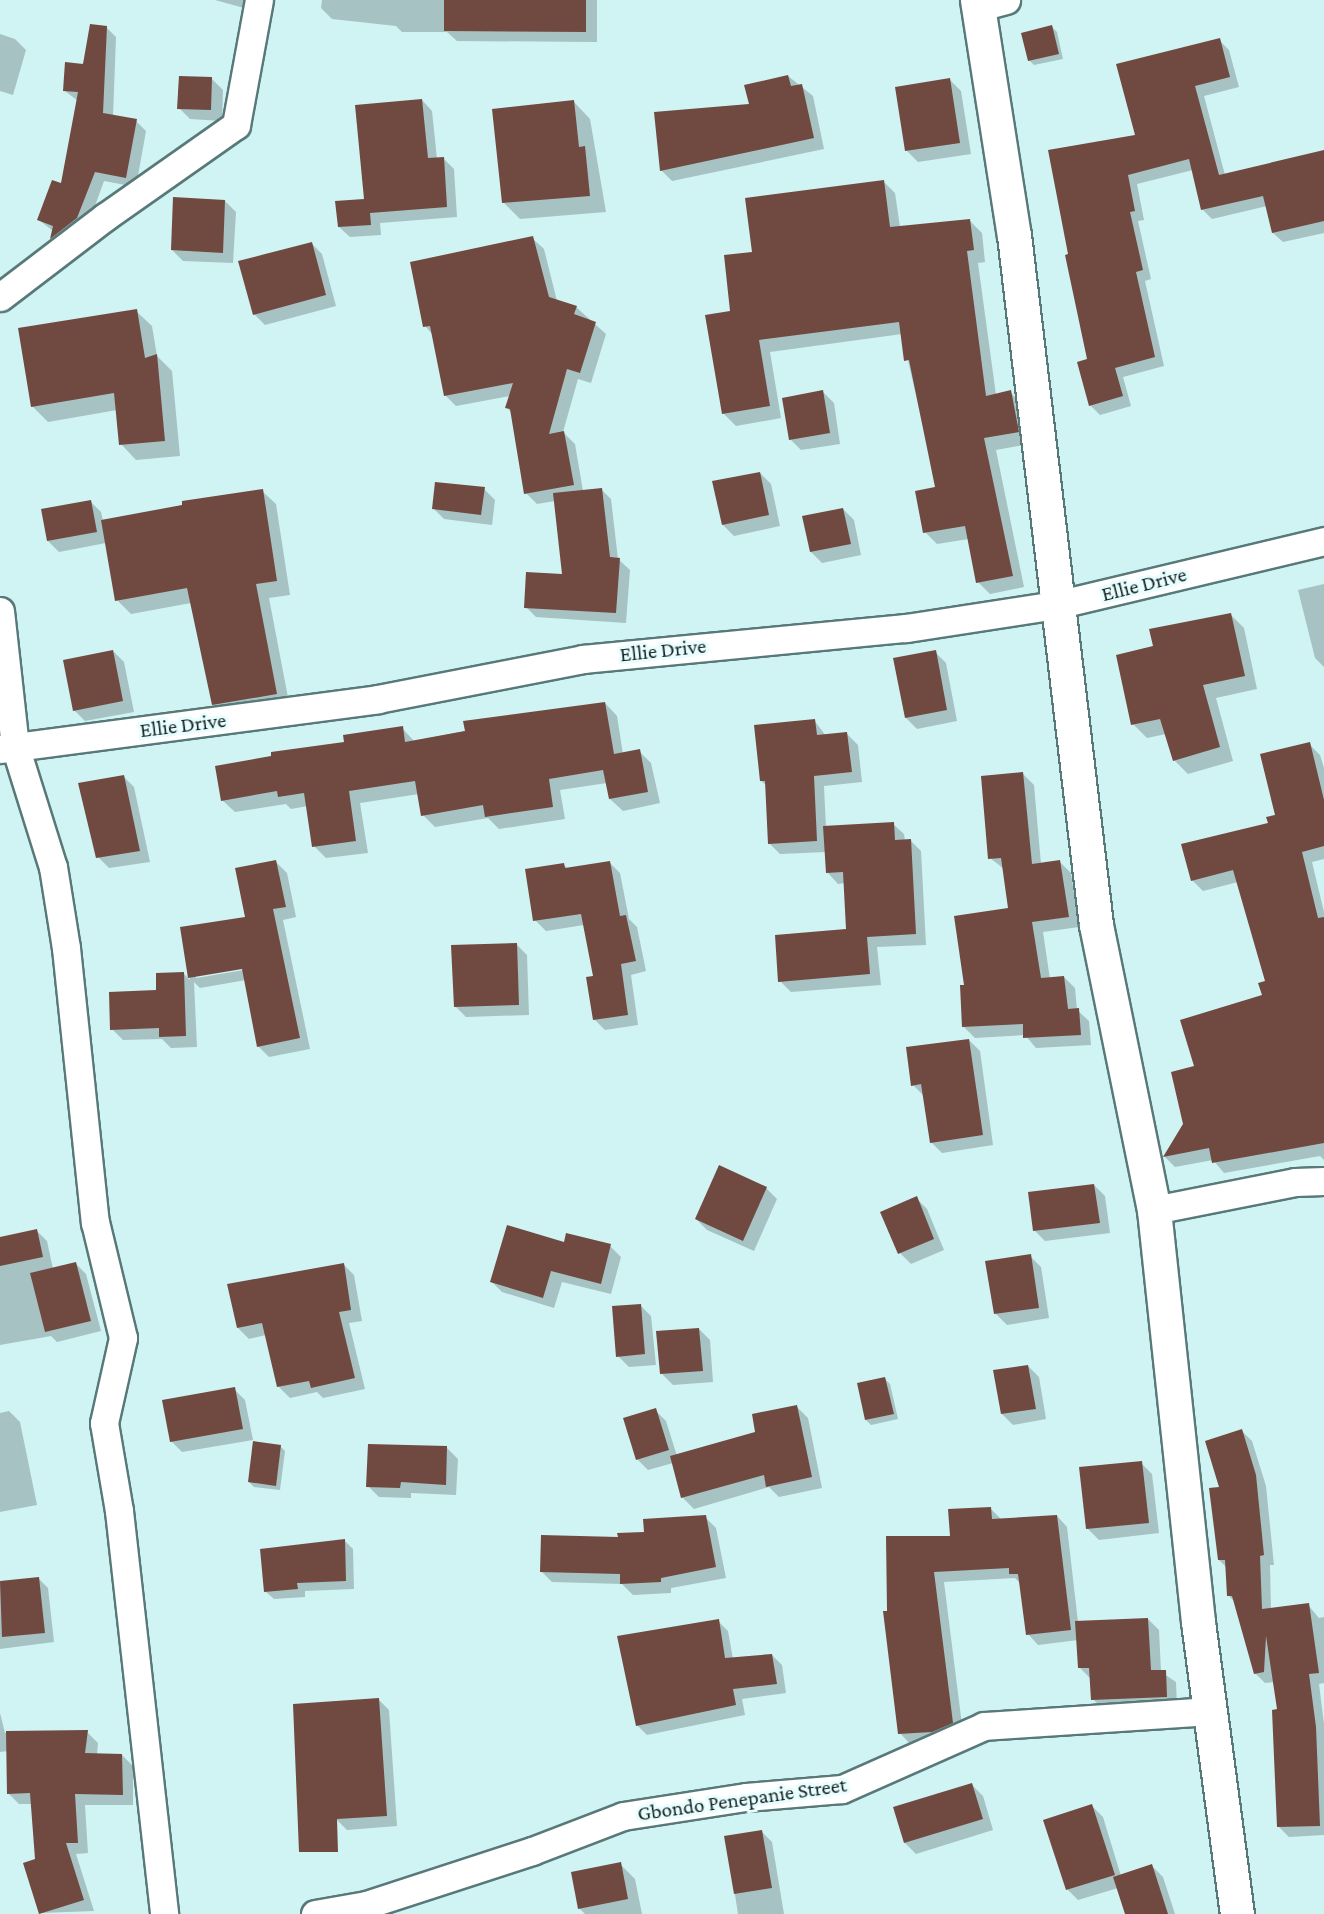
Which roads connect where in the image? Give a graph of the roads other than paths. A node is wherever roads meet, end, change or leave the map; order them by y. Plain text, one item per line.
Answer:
1 (260, 0) edge
2 (988, 2) edge
3 (0, 297) edge
4 (1324, 541) edge
5 (1056, 606) junction
6 (0, 611) edge
7 (7, 748) edge
8 (1324, 1181) edge
9 (1154, 1210) junction
10 (1209, 1711) junction
11 (164, 1914) edge
12 (315, 1914) edge
13 (1237, 1914) edge

1 - 3 street
2 - 5 main road
4 - 5 street, Ellie Drive
5 - 7 street, Ellie Drive
5 - 9 main road
6 - 7 street
7 - 11 street
8 - 9 street
9 - 10 main road
10 - 12 street, Gbondo Penepanie Street
10 - 13 main road

